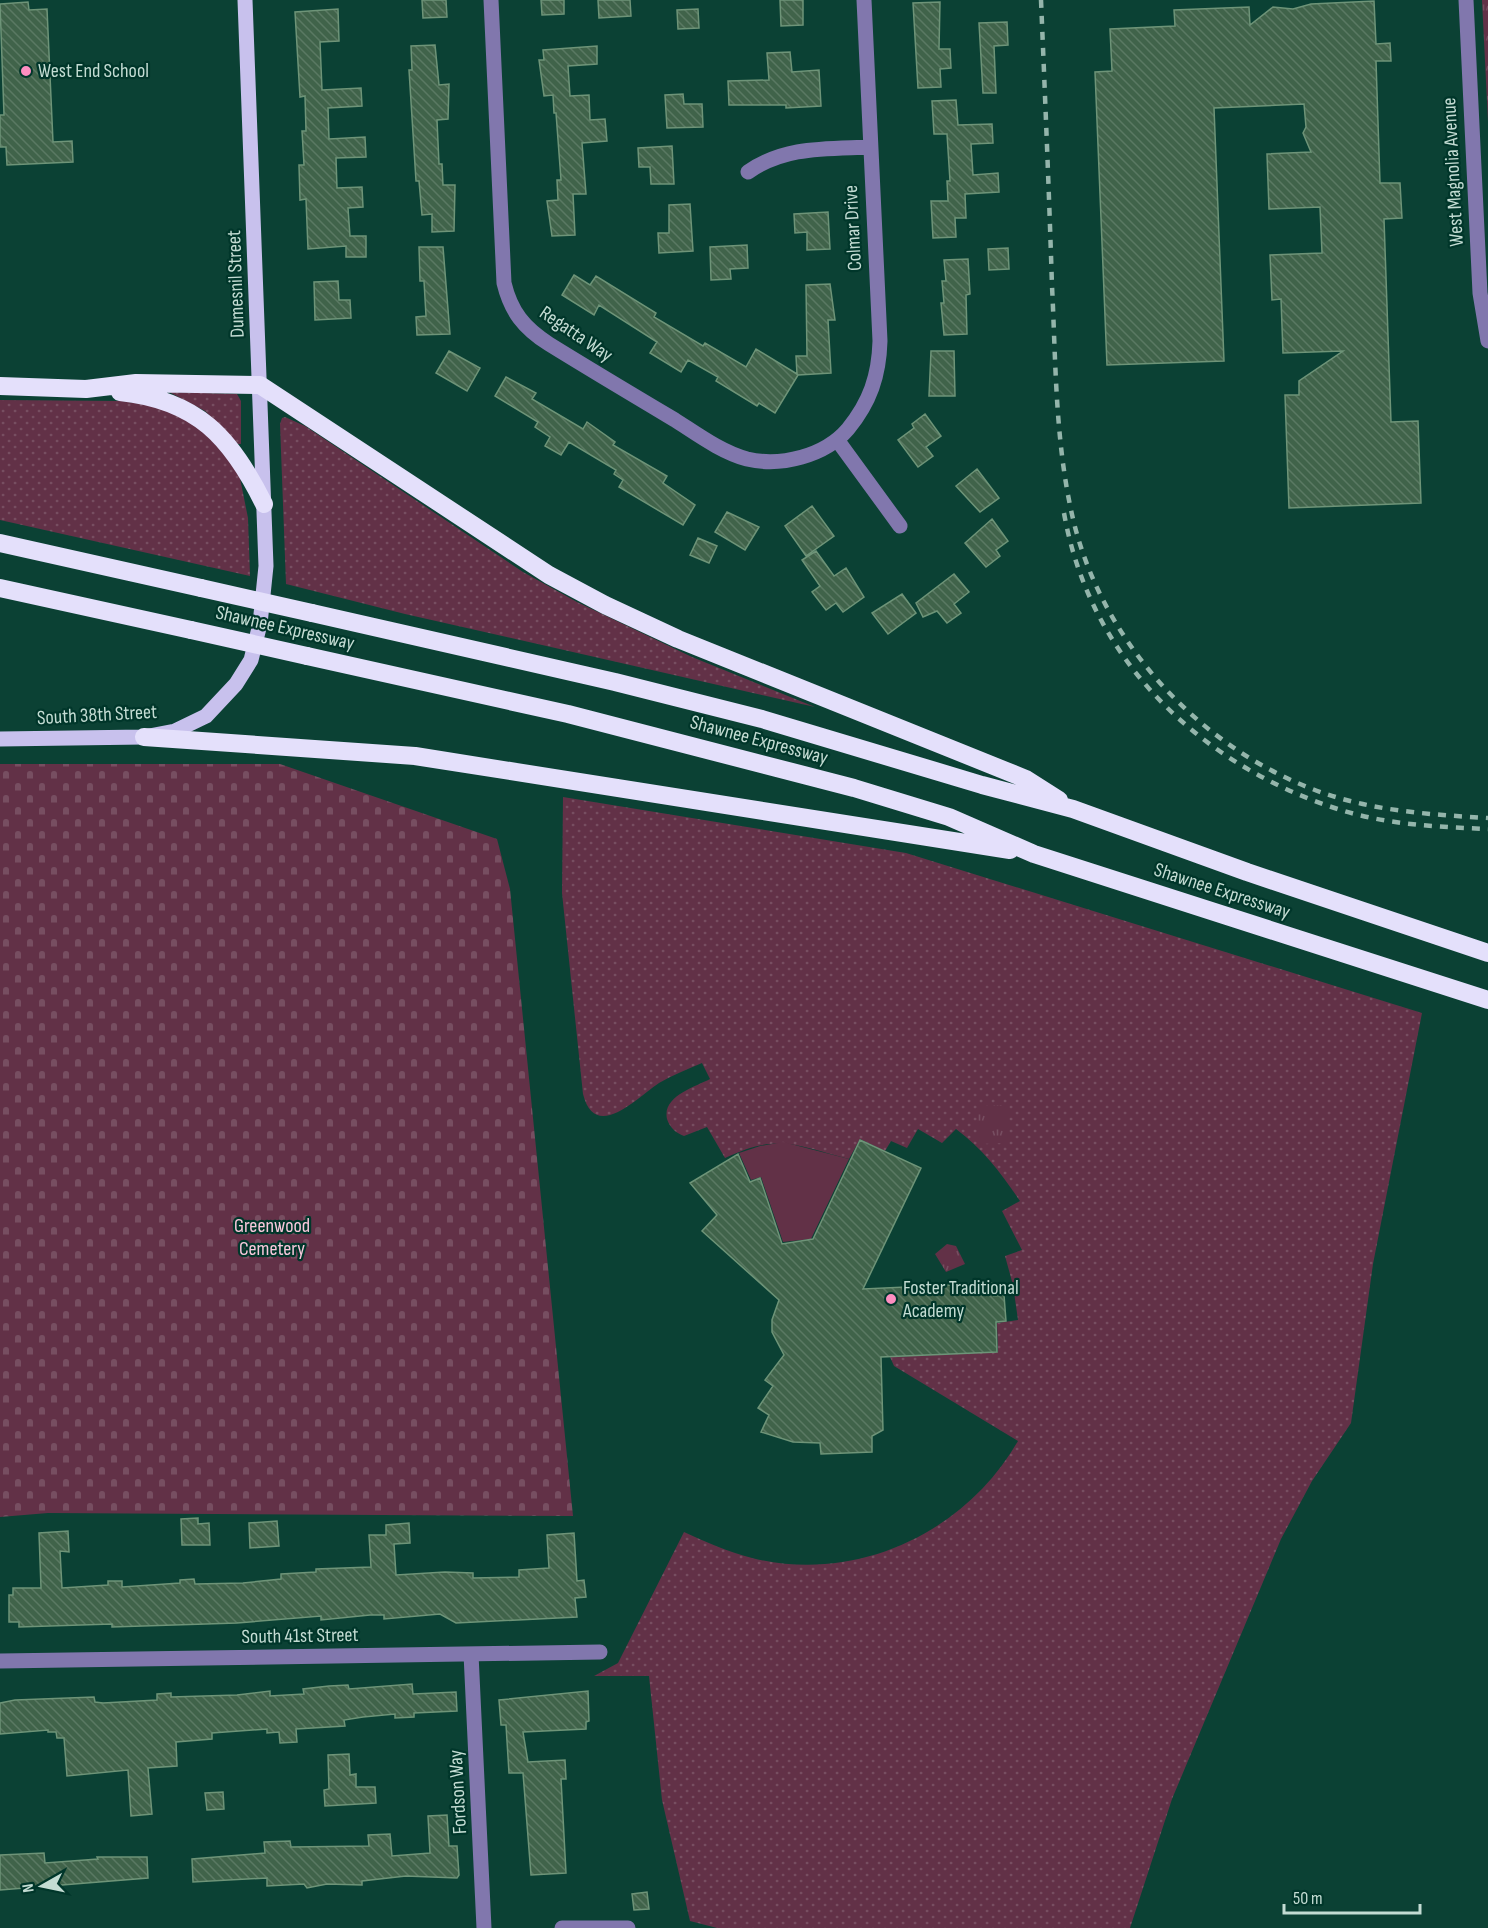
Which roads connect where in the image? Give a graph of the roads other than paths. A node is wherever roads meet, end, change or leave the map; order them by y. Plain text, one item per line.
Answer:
1 (245, 0) edge
2 (491, 0) edge
3 (864, 0) edge
4 (1466, 0) edge
5 (870, 147) junction
6 (748, 172) dead end
7 (1488, 341) edge
8 (260, 385) junction
9 (0, 386) edge
10 (86, 388) junction
11 (837, 441) junction
12 (264, 504) junction
13 (900, 526) dead end
14 (0, 543) edge
15 (266, 566) joint
16 (0, 588) edge
17 (144, 737) junction
18 (0, 739) edge
19 (1073, 809) junction
20 (1035, 854) junction
21 (1488, 953) edge
22 (1488, 1000) edge
23 (600, 1652) dead end
24 (471, 1654) junction
25 (0, 1661) edge
26 (484, 1928) edge
27 (562, 1928) edge
28 (628, 1928) edge

1 - 8 main road, Dumesnil Street
2 - 11 street, Regatta Way
3 - 5 street, Colmar Drive
4 - 7 street, West Magnolia Avenue
5 - 6 street
5 - 11 street, Colmar Drive
8 - 10 highway
8 - 12 main road, Dumesnil Street
8 - 19 highway
9 - 10 highway
10 - 12 highway
11 - 13 street
12 - 15 main road, Dumesnil Street
14 - 19 highway, Shawnee Expressway, bridge
15 - 17 main road, South 38th Street
16 - 20 highway, Shawnee Expressway, bridge
17 - 18 main road, South 38th Street
17 - 20 highway
19 - 21 highway, Shawnee Expressway
20 - 22 highway, Shawnee Expressway
23 - 24 street, South 41st Street
24 - 25 street, South 41st Street
24 - 26 street, Fordson Way
27 - 28 street

